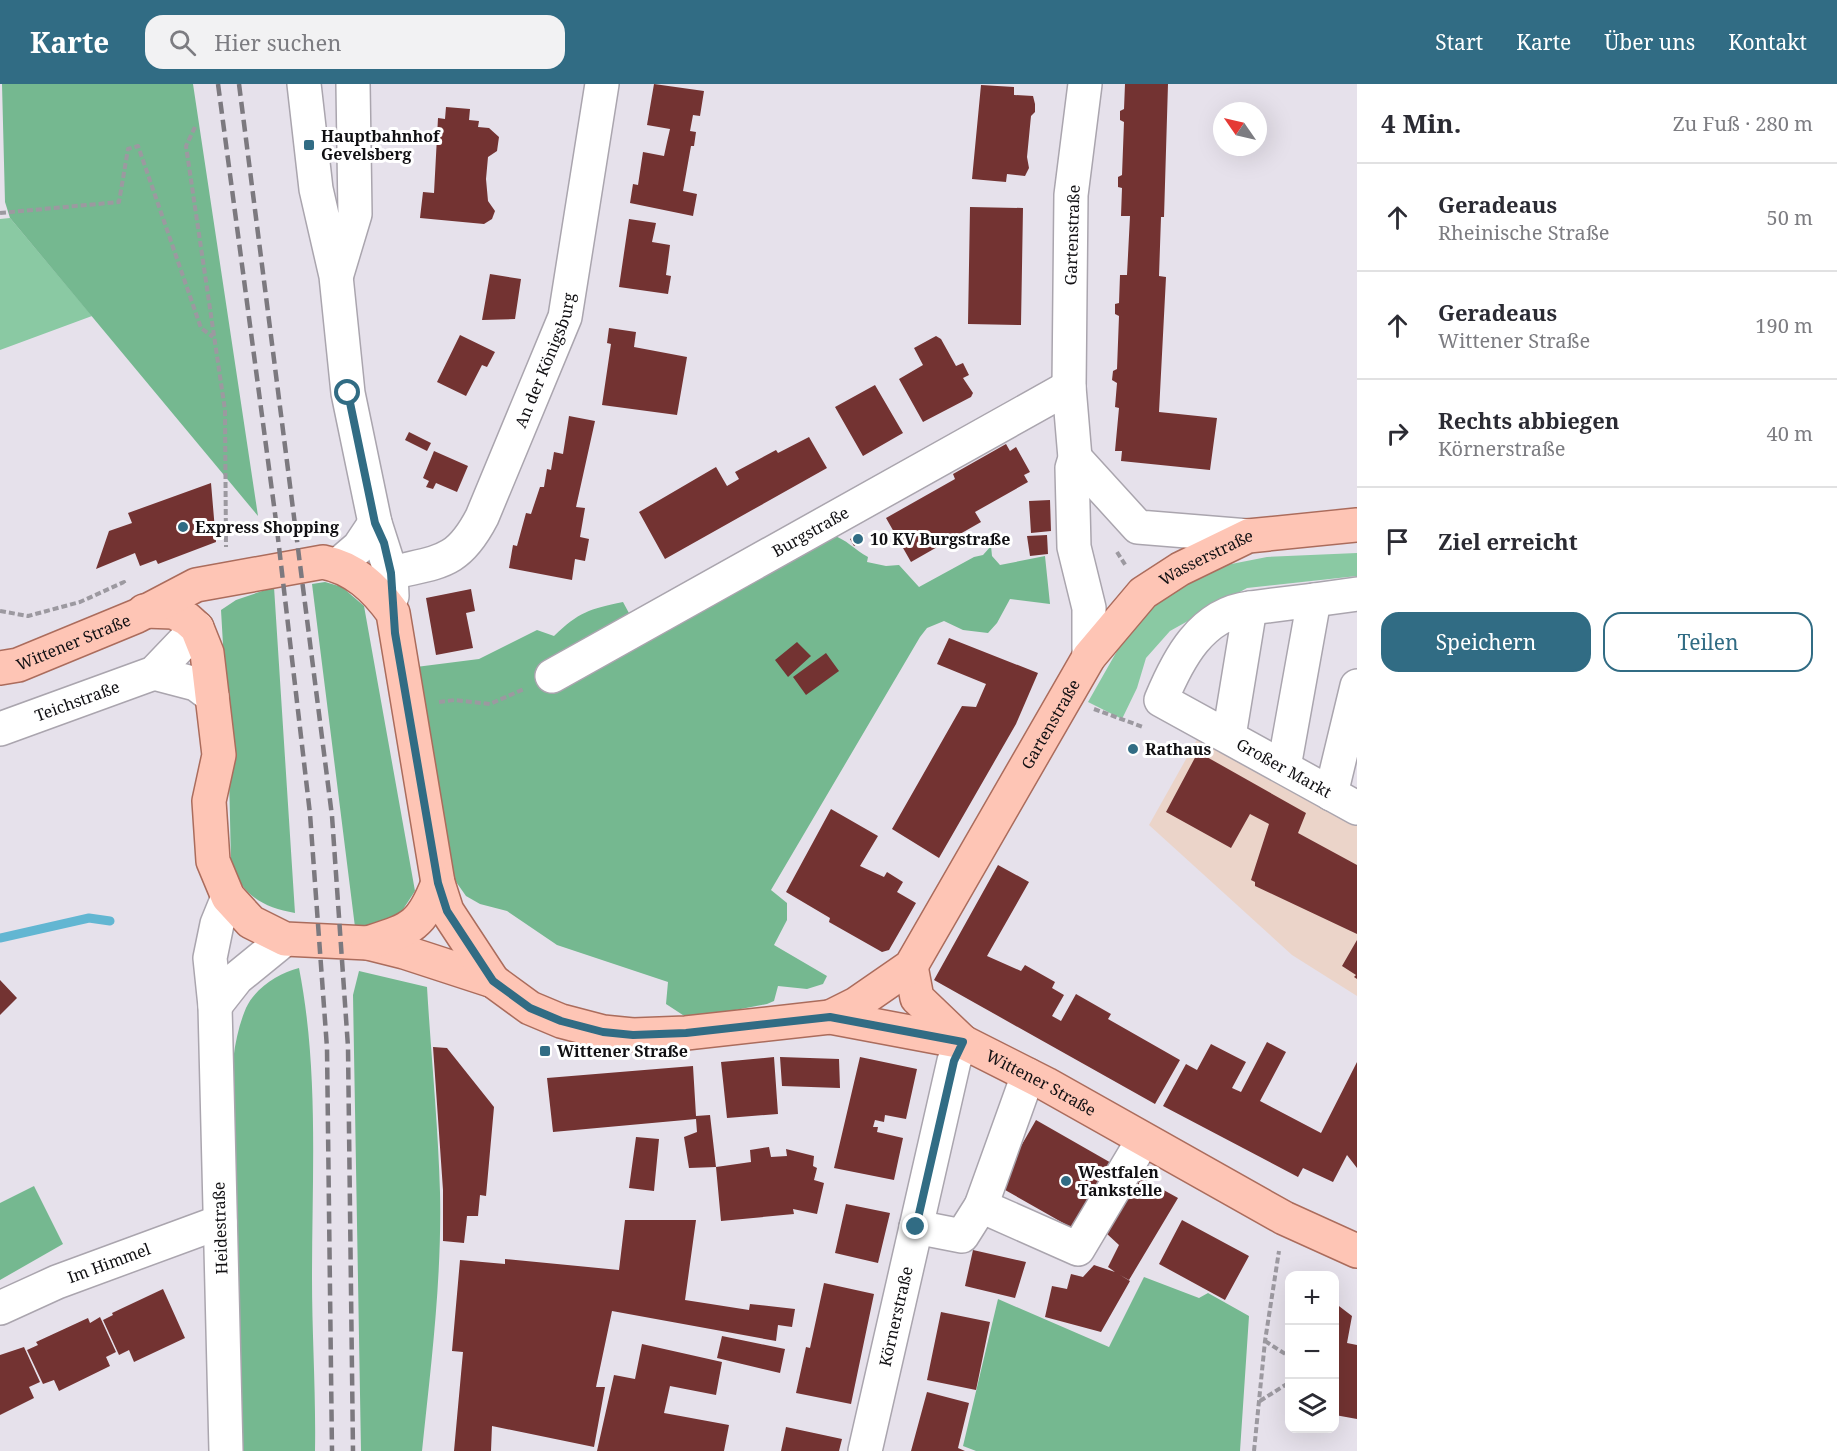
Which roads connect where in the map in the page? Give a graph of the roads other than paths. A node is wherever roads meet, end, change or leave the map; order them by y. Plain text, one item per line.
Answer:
1 (304, 84) edge
2 (353, 84) edge
3 (602, 84) edge
4 (1085, 84) edge
5 (336, 276) junction
6 (1069, 387) junction
7 (1075, 458) junction
8 (375, 523) junction
9 (1357, 525) edge
10 (1248, 536) junction
11 (338, 565) junction
12 (391, 573) junction
13 (256, 574) junction
14 (1357, 594) edge
15 (1314, 600) junction
16 (1250, 609) junction
17 (393, 613) junction
18 (140, 614) junction
19 (197, 628) junction
20 (1089, 657) junction
21 (0, 668) edge
22 (154, 673) junction
23 (552, 676) road end
24 (1357, 686) edge
25 (212, 696) junction
26 (0, 729) edge
27 (1352, 735) edge
28 (1229, 736) junction
29 (1284, 767) junction
30 (1344, 801) edge
31 (438, 883) junction
32 (228, 897) junction
33 (285, 939) junction
34 (368, 943) junction
35 (911, 966) junction
36 (493, 981) junction
37 (215, 1006) junction
38 (830, 1017) junction
39 (963, 1042) junction
40 (1028, 1075) junction
41 (1143, 1140) junction
42 (981, 1206) junction
43 (220, 1222) junction
44 (916, 1227) junction
45 (1357, 1251) edge
46 (0, 1308) edge
47 (225, 1451) edge
48 (865, 1451) edge

1 - 5 street
2 - 5 street
3 - 12 street, An der Königsburg
4 - 6 street, Gartenstraße
5 - 8 street
6 - 7 street, Gartenstraße
6 - 23 street, Burgstraße
7 - 10 street
7 - 20 street, Gartenstraße
8 - 11 street
8 - 12 street
9 - 10 main road, Wasserstraße
10 - 20 main road, Wasserstraße
11 - 13 main road, Wittener Straße
11 - 17 main road, Wittener Straße
12 - 17 street
13 - 18 main road, Wittener Straße
13 - 19 main road, Wittener Straße
14 - 15 street
15 - 16 street
15 - 29 street
16 - 28 street
16 - 28 street, Großer Markt
17 - 31 main road, Wittener Straße
18 - 19 main road, Wittener Straße
18 - 21 main road, Wittener Straße
19 - 22 street, Teichstraße
19 - 25 main road, Wittener Straße
20 - 35 main road, Gartenstraße
22 - 25 street
22 - 26 street, Teichstraße
24 - 27 street
25 - 32 main road, Wittener Straße
27 - 30 street
28 - 29 street, Großer Markt
29 - 30 street, Großer Markt
31 - 34 main road, Wittener Straße
31 - 36 main road, Wittener Straße
32 - 33 main road, Wittener Straße
32 - 37 street, Heidestraße
33 - 34 main road, Wittener Straße
33 - 37 street
34 - 36 main road, Wittener Straße
35 - 38 main road, Gartenstraße
35 - 39 main road
36 - 38 main road, Wittener Straße
37 - 43 street, Heidestraße
38 - 39 main road, Wittener Straße
39 - 40 main road, Wittener Straße
39 - 44 street, Körnerstraße
40 - 41 main road, Wittener Straße
40 - 42 street
41 - 42 street
41 - 45 main road, Wittener Straße
42 - 44 street
43 - 46 street, Im Himmel
43 - 47 street, Heidestraße
44 - 48 street, Körnerstraße

